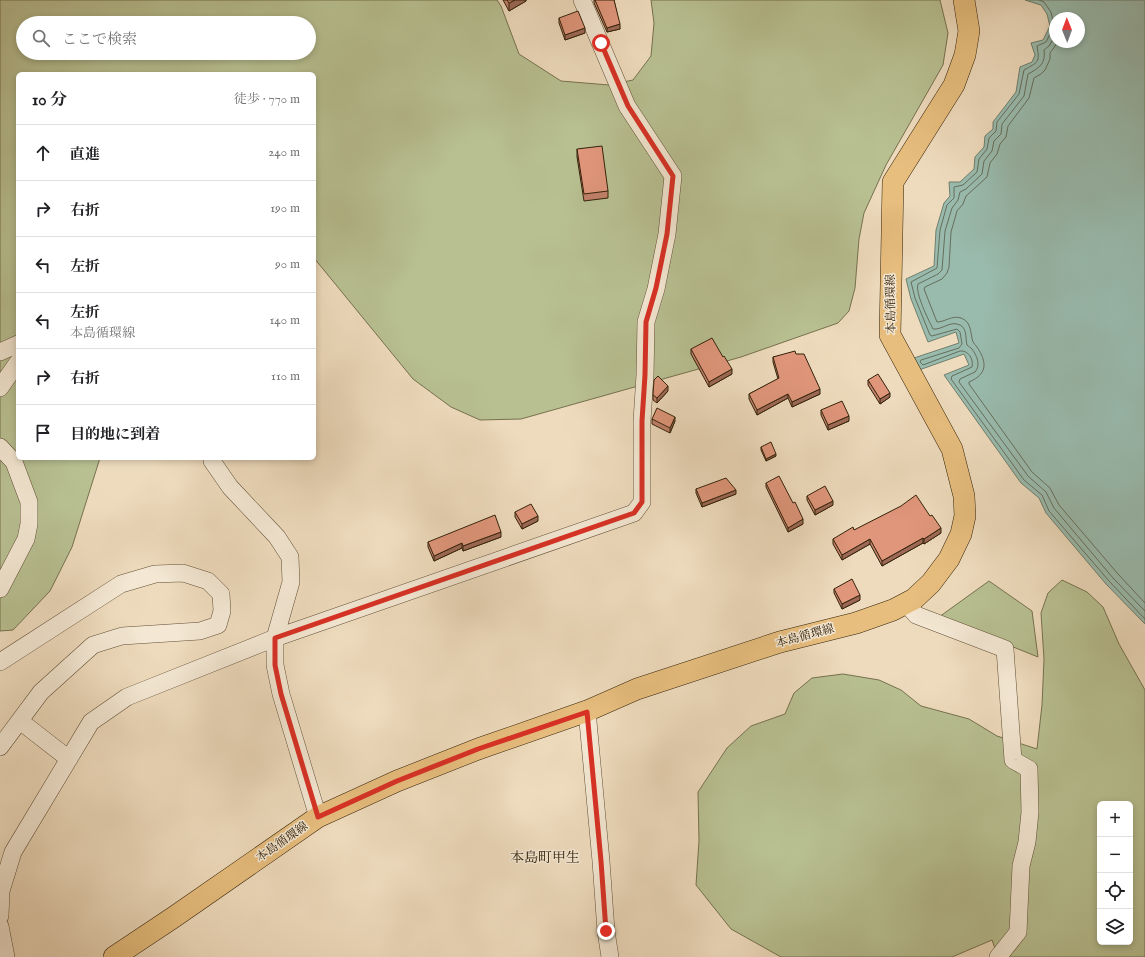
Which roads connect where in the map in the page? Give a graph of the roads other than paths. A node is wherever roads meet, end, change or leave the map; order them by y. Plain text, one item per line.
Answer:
1 (582, 0) edge
2 (964, 0) edge
3 (16, 345) edge
4 (0, 352) edge
5 (16, 365) edge
6 (0, 388) edge
7 (0, 447) edge
8 (212, 460) edge
9 (0, 589) edge
10 (906, 603) junction
11 (275, 638) junction
12 (0, 662) edge
13 (587, 712) junction
14 (20, 721) junction
15 (0, 747) edge
16 (69, 759) junction
17 (318, 817) junction
18 (0, 916) edge
19 (0, 926) edge
20 (6, 957) edge
21 (114, 957) edge
22 (610, 957) edge
23 (998, 957) edge

1 - 11 street
2 - 10 main road, 本島循環線
3 - 4 street
5 - 6 street
7 - 9 street
8 - 11 street
10 - 13 main road, 本島循環線
10 - 23 street
11 - 16 street
11 - 17 street
12 - 14 street
13 - 17 main road, 本島循環線
13 - 22 street
14 - 15 street
14 - 16 street
16 - 18 street
17 - 21 main road, 本島循環線
19 - 20 street

